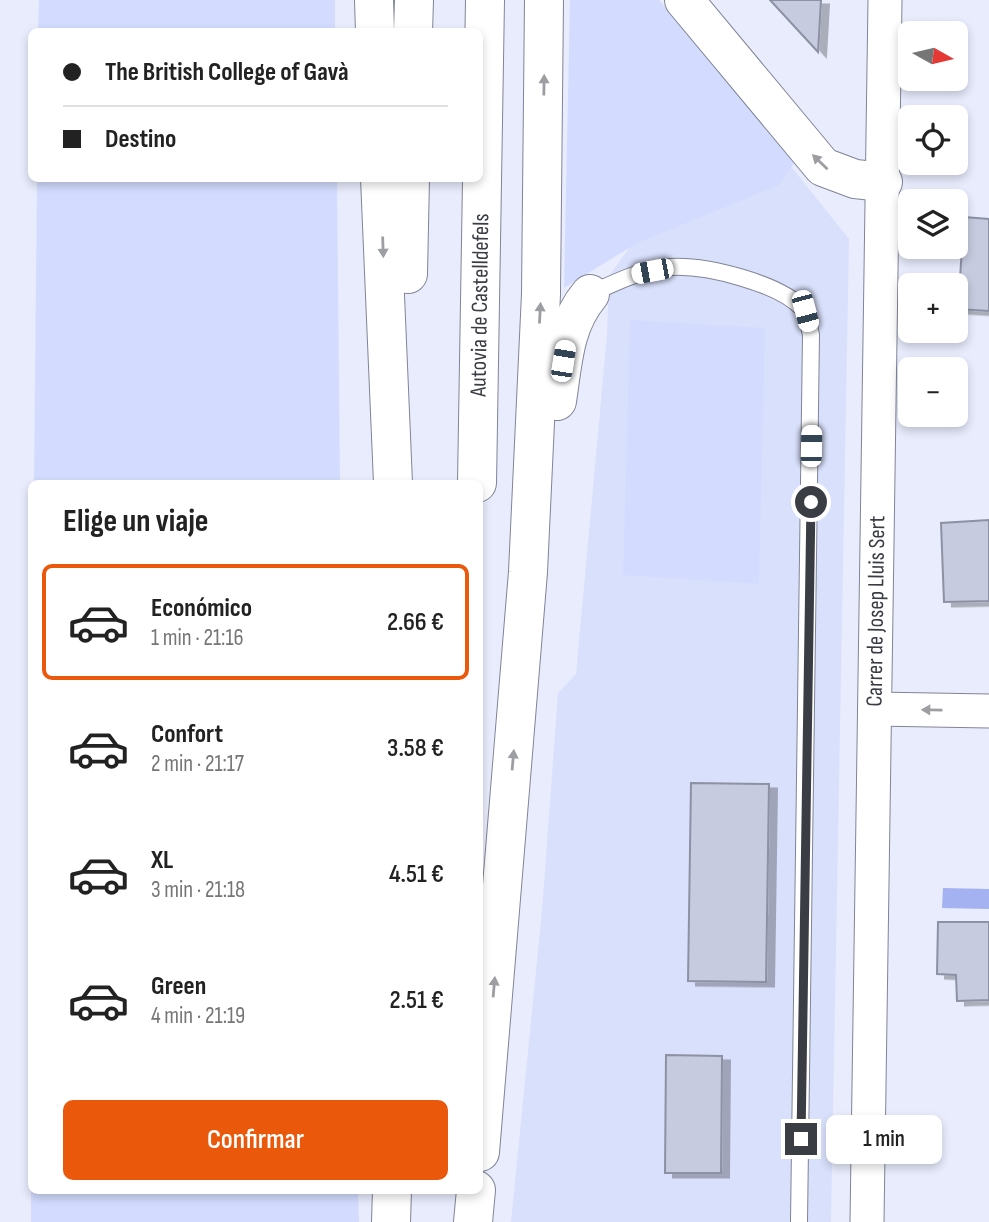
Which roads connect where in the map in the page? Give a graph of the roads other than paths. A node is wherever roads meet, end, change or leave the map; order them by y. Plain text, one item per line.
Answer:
1 (374, 0) edge
2 (414, 0) edge
3 (485, 0) edge
4 (544, 0) edge
5 (684, 0) edge
6 (886, 0) edge
7 (375, 28) edge
8 (413, 28) edge
9 (483, 121) edge
10 (883, 181) junction
11 (380, 182) edge
12 (410, 182) edge
13 (482, 182) edge
14 (590, 293) joint
15 (393, 480) edge
16 (403, 480) edge
17 (477, 480) edge
18 (528, 572) junction
19 (875, 709) junction
20 (989, 711) edge
21 (483, 1116) edge
22 (392, 1194) edge
23 (463, 1194) edge
24 (476, 1194) edge
25 (391, 1222) edge
26 (463, 1222) edge
27 (473, 1222) edge
28 (799, 1222) edge
29 (867, 1222) edge

1 - 7 highway
2 - 8 highway
3 - 9 highway, Autovia de Castelldefels
18 -> 4 highway
10 -> 5 highway
6 - 10 street, Carrer de Josep Lluis Sert
10 - 19 street, Carrer de Josep Lluis Sert
11 -> 15 highway
12 - 16 highway
13 - 17 highway, Autovia de Castelldefels
14 - 18 highway
14 - 28 lane
21 -> 18 highway
20 -> 19 street
19 - 29 street, Carrer de Josep Lluis Sert
22 - 25 highway
23 - 26 highway
24 - 27 highway

